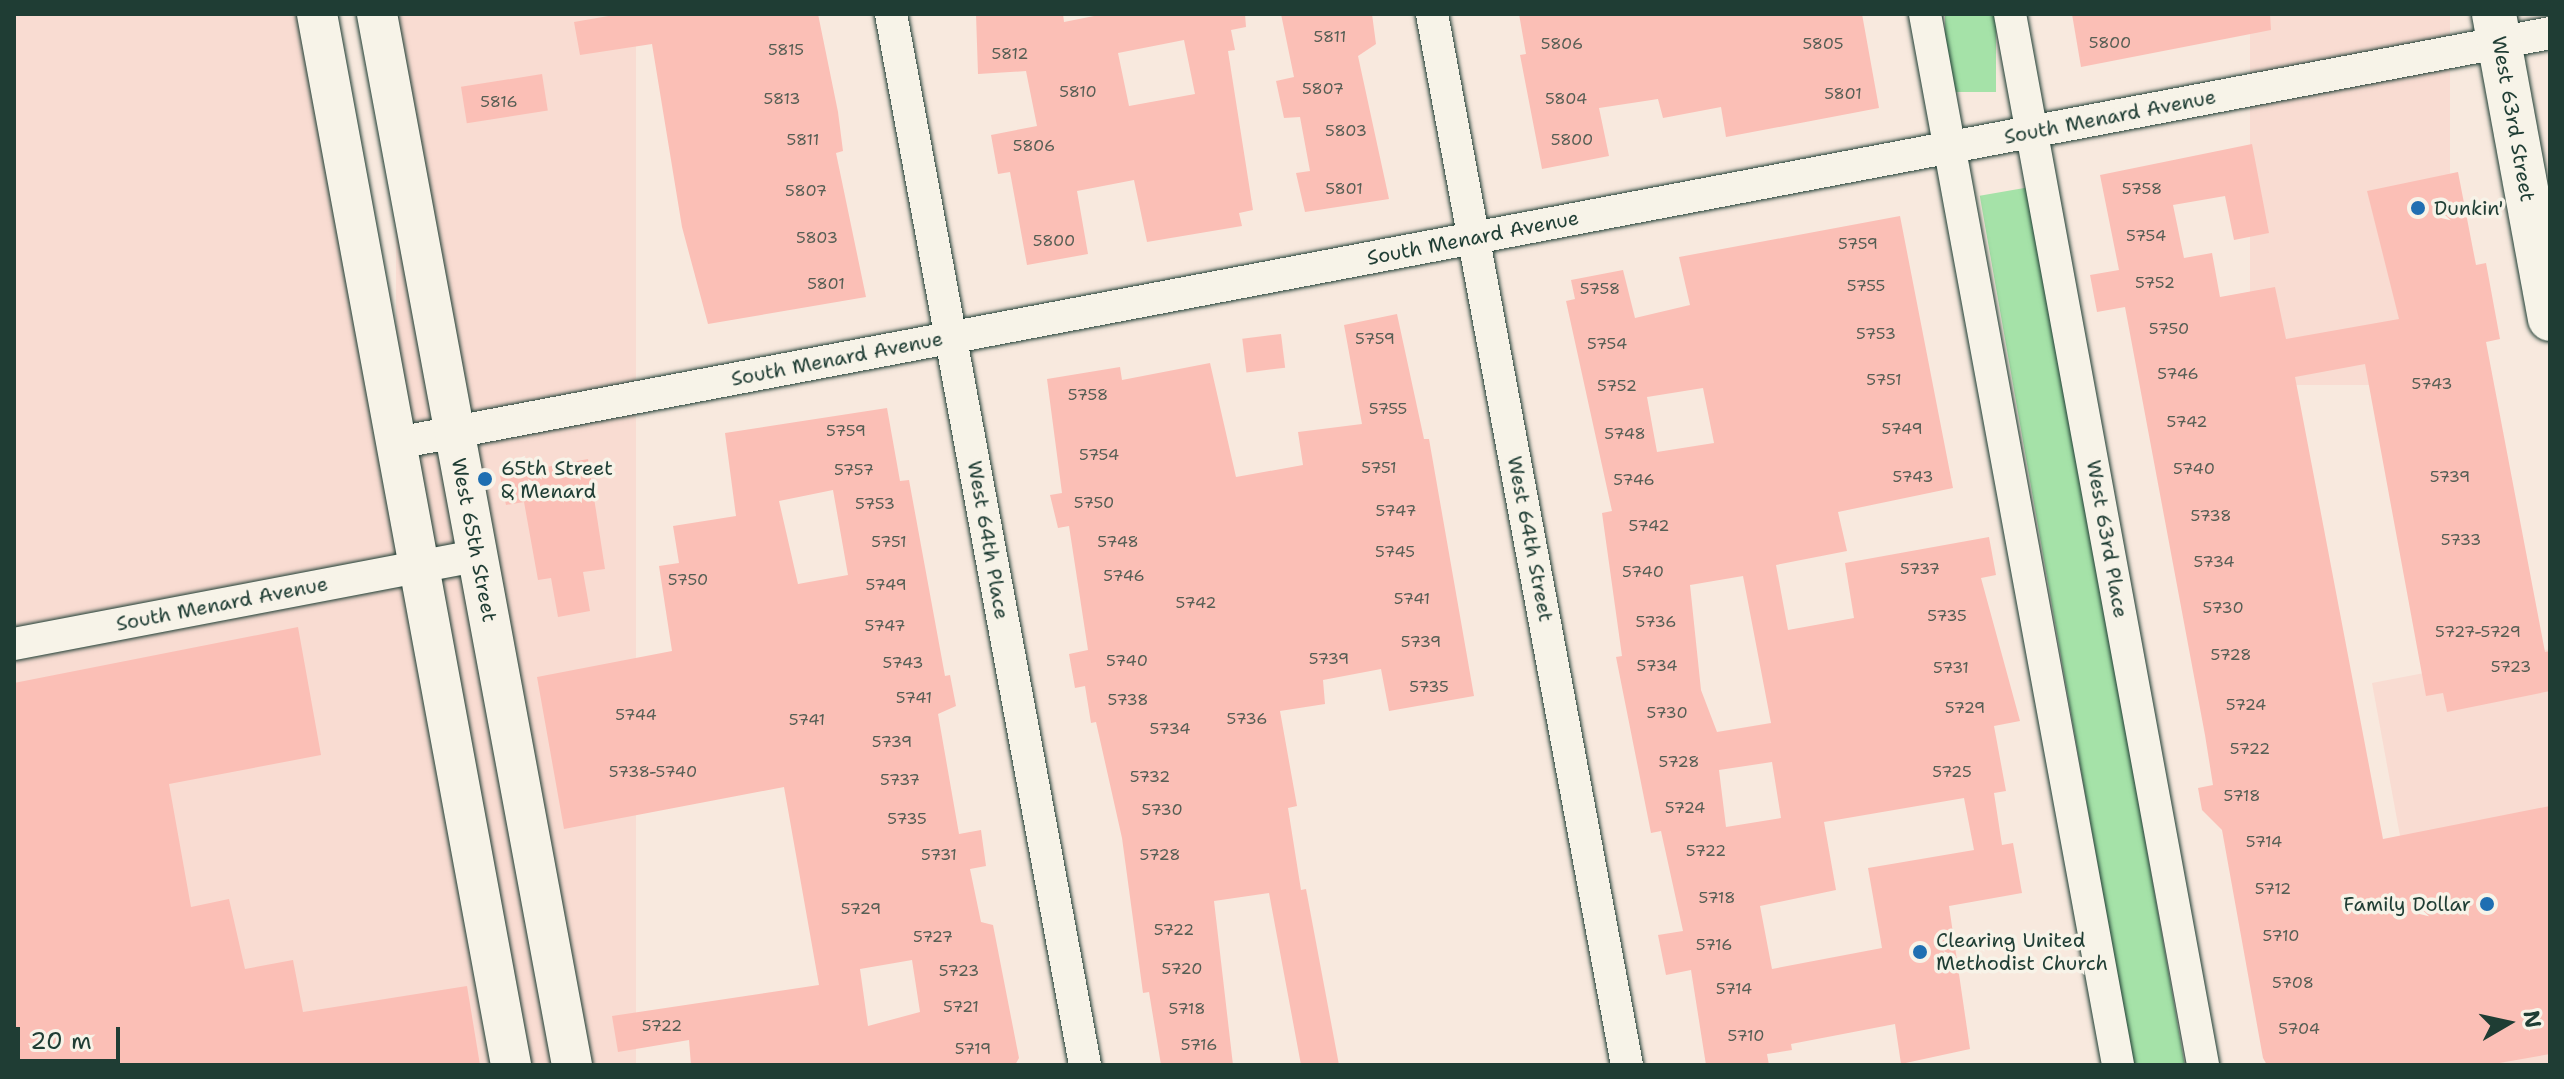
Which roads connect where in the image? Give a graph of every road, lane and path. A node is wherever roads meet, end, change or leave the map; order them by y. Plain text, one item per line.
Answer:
1 (317, 14) edge
2 (377, 14) edge
3 (891, 14) edge
4 (1432, 14) edge
5 (1925, 14) edge
6 (2010, 14) edge
7 (2497, 29) edge
8 (2550, 33) edge
9 (2032, 132) junction
10 (1950, 148) junction
11 (1474, 238) junction
12 (2550, 319) edge
13 (951, 337) junction
14 (453, 432) junction
15 (397, 443) junction
16 (477, 556) junction
17 (419, 567) junction
18 (14, 644) edge
19 (511, 1065) edge
20 (572, 1065) edge
21 (1085, 1065) edge
22 (1627, 1065) edge
23 (2118, 1065) edge
24 (2203, 1065) edge

1 - 15 street
2 - 14 street, West 65th Street
3 - 13 street, West 64th Place
4 - 11 street, West 64th Street
5 - 10 street
6 - 9 street, West 63rd Place
7 - 8 street, South Menard Avenue
7 - 9 street, South Menard Avenue
7 - 12 main road, West 63rd Street
9 - 10 street, South Menard Avenue
9 - 24 street, West 63rd Place
10 - 11 street, South Menard Avenue
10 - 23 street
11 - 13 street, South Menard Avenue
11 - 22 street, West 64th Street
13 - 14 street, South Menard Avenue
13 - 21 street, West 64th Place
14 - 15 street, South Menard Avenue
14 - 16 street, West 65th Street
15 - 17 street
16 - 17 street, South Menard Avenue
16 - 20 street, West 65th Street
17 - 18 street, South Menard Avenue
17 - 19 street

